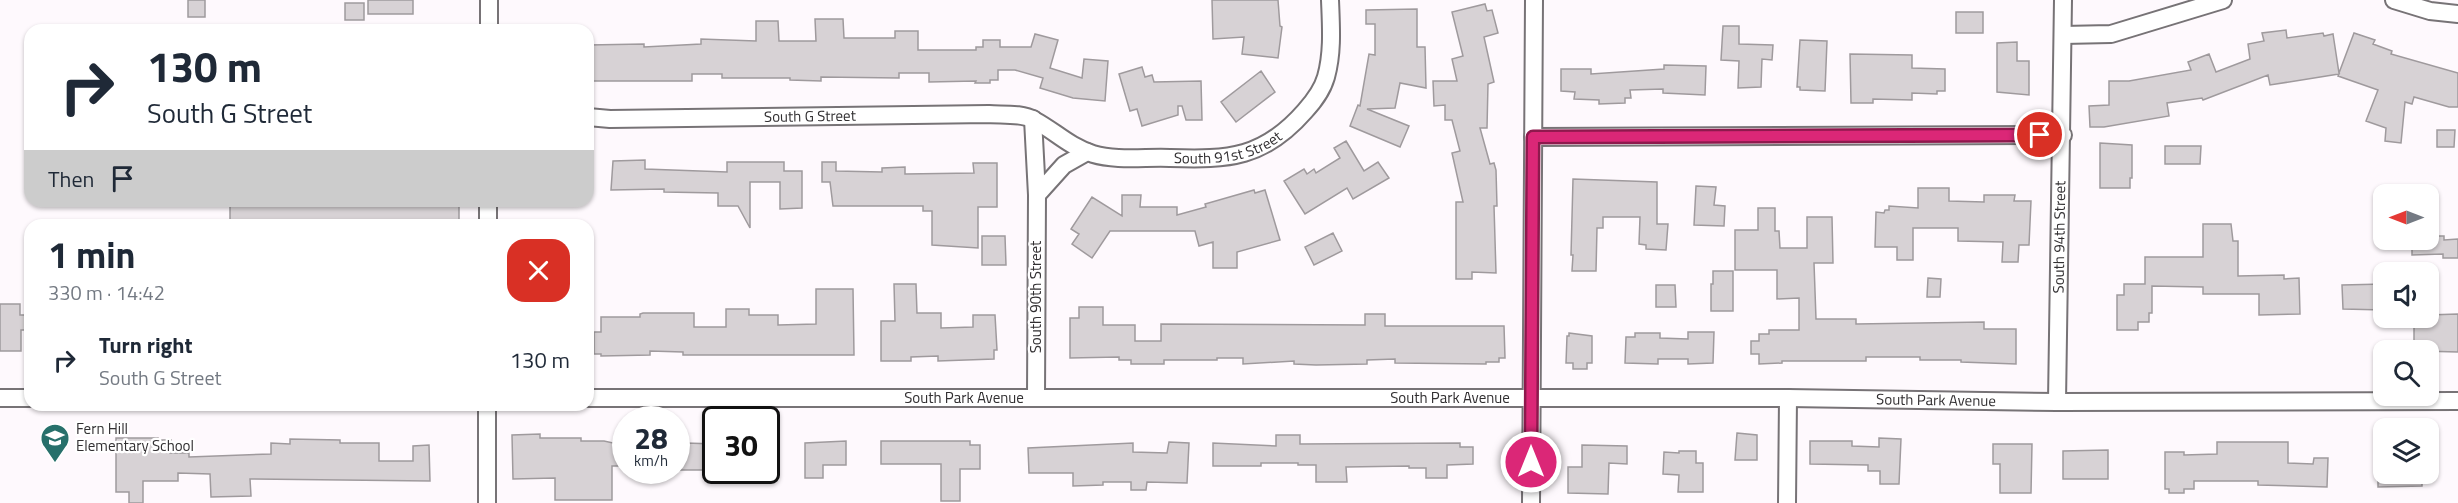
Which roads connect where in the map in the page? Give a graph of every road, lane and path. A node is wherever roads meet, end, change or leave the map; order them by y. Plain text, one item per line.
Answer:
1 (489, 0) edge
2 (1330, 0) edge
3 (1534, 0) edge
4 (2063, 0) edge
5 (2223, 0) edge
6 (2394, 0) edge
7 (2458, 14) edge
8 (489, 24) edge
9 (2062, 35) junction
10 (594, 118) edge
11 (1033, 118) junction
12 (2062, 135) junction
13 (1533, 137) junction
14 (1087, 152) junction
15 (1037, 195) junction
16 (0, 398) edge
17 (24, 398) edge
18 (1036, 398) junction
19 (1788, 398) junction
20 (594, 399) edge
21 (1532, 399) junction
22 (2458, 401) edge
23 (2057, 402) junction
24 (487, 411) edge
25 (487, 503) edge
26 (1531, 503) edge
27 (1787, 503) edge

1 - 8 street
2 - 14 street, South 91st Street
3 - 13 street
4 - 9 street, South 94th Street
5 - 9 street
6 - 7 street
9 - 12 street, South 94th Street
10 - 11 street, South G Street
11 - 14 street, South 91st Street
11 - 15 street, South 90th Street
12 - 13 street
12 - 23 street, South 94th Street
13 - 21 street
14 - 15 street
15 - 18 street, South 90th Street
16 - 17 street
18 - 20 street, South Park Avenue
18 - 21 street, South Park Avenue
19 - 21 street, South Park Avenue
19 - 23 street, South Park Avenue
19 - 27 street
21 - 26 street
22 - 23 street, South Park Avenue
24 - 25 street

